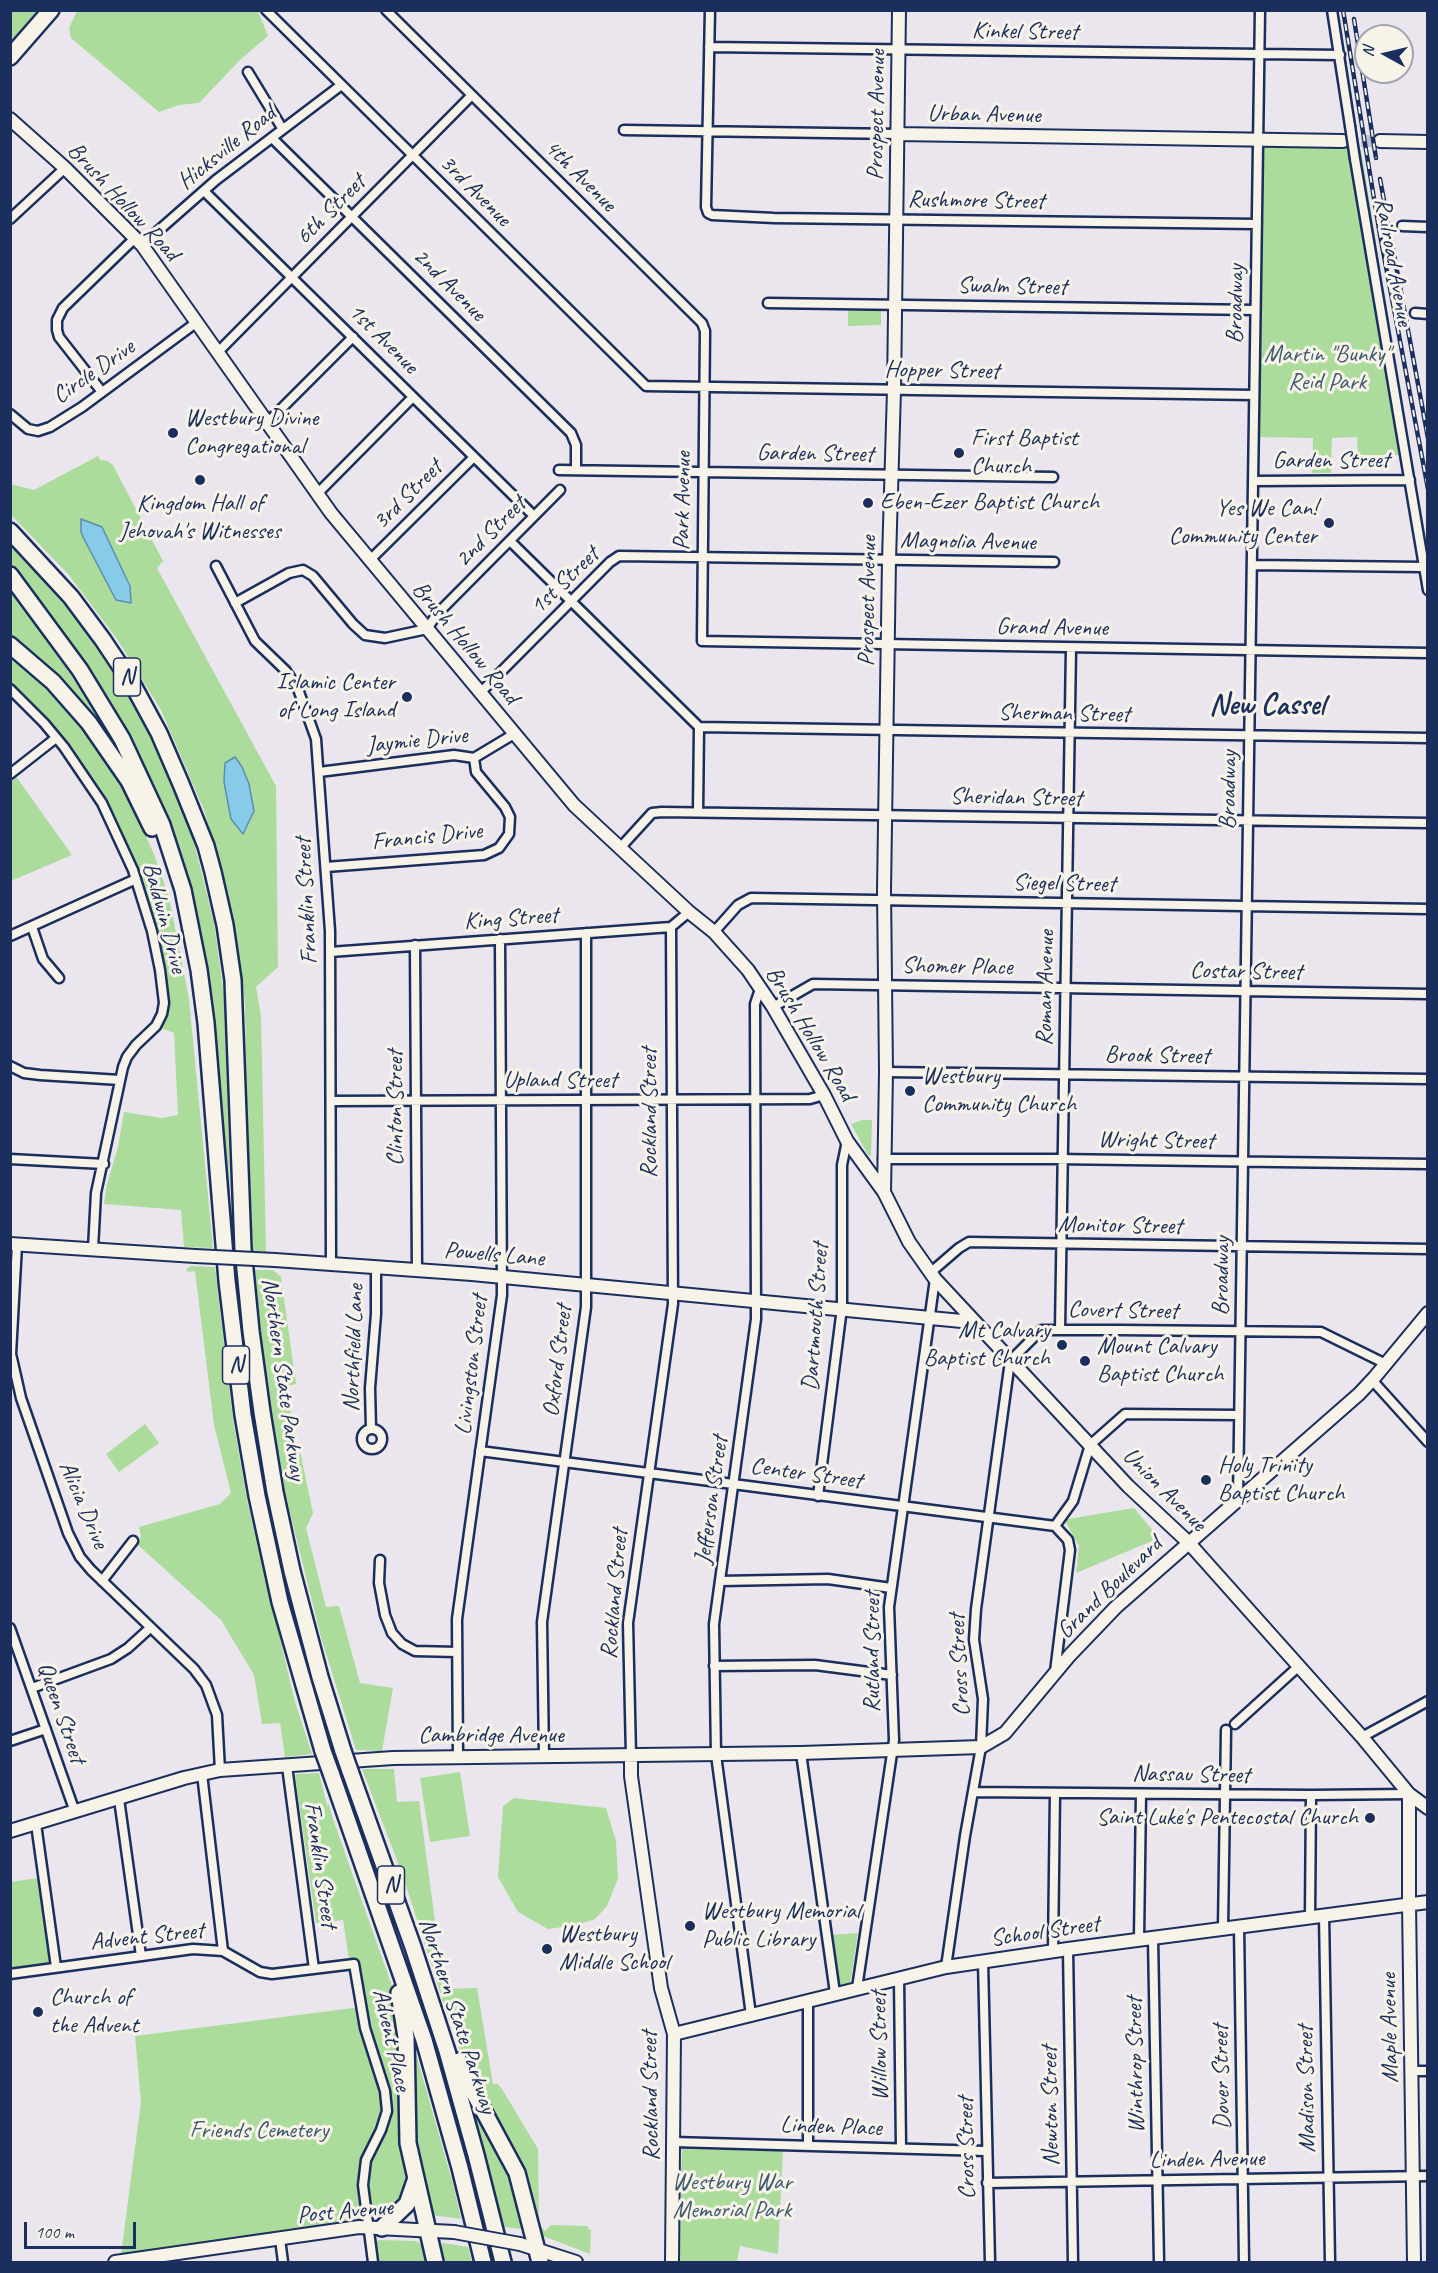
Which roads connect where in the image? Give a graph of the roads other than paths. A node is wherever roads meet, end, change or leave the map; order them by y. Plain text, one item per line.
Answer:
1 (51, 10) edge
2 (266, 10) edge
3 (386, 10) edge
4 (710, 10) edge
5 (899, 10) edge
6 (1260, 10) edge
7 (1332, 10) edge
8 (709, 47) junction
9 (898, 49) junction
10 (1259, 54) junction
11 (1340, 55) junction
12 (10, 57) edge
13 (248, 72) dead end
14 (340, 86) junction
15 (471, 96) junction
16 (10, 119) edge
17 (282, 128) junction
18 (624, 130) dead end
19 (708, 132) junction
20 (898, 134) junction
21 (272, 138) junction
22 (1258, 139) junction
23 (1343, 141) tunnel mouth
24 (1380, 141) tunnel mouth
25 (1428, 142) edge
26 (412, 156) junction
27 (65, 168) junction
28 (204, 191) junction
29 (352, 216) junction
30 (10, 219) edge
31 (896, 219) junction
32 (1257, 224) junction
33 (1402, 226) dead end
34 (1428, 227) edge
35 (139, 242) junction
36 (292, 277) junction
37 (768, 303) dead end
38 (895, 304) junction
39 (1255, 310) junction
40 (1415, 314) dead end
41 (1428, 314) edge
42 (197, 322) junction
43 (353, 337) junction
44 (218, 352) junction
45 (634, 375) joint
46 (704, 387) junction
47 (894, 390) junction
48 (102, 392) junction
49 (1254, 395) junction
50 (413, 397) junction
51 (10, 414) edge
52 (267, 423) junction
53 (474, 457) junction
54 (559, 470) dead end
55 (576, 470) junction
56 (703, 472) junction
57 (892, 475) junction
58 (1053, 477) dead end
59 (1253, 480) junction
60 (1410, 480) junction
61 (560, 490) dead end
62 (317, 495) junction
63 (534, 516) junction
64 (10, 522) edge
65 (10, 531) edge
66 (510, 541) junction
67 (702, 557) junction
68 (370, 560) junction
69 (889, 560) junction
70 (1054, 562) dead end
71 (1252, 565) junction
72 (216, 566) dead end
73 (1424, 567) junction
74 (10, 575) edge
75 (1428, 590) edge
76 (572, 601) junction
77 (235, 603) junction
78 (701, 615) joint
79 (427, 629) junction
80 (10, 645) edge
81 (887, 645) junction
82 (1071, 648) junction
83 (1251, 650) junction
84 (1428, 652) edge
85 (10, 689) edge
86 (480, 693) junction
87 (699, 728) junction
88 (886, 731) junction
89 (1069, 733) junction
90 (514, 734) junction
91 (1250, 736) junction
92 (56, 738) junction
93 (1428, 738) edge
94 (474, 758) junction
95 (319, 772) junction
96 (10, 774) edge
97 (698, 812) junction
98 (885, 816) junction
99 (1068, 818) junction
100 (1248, 821) junction
101 (1428, 823) edge
102 (206, 846) junction
103 (620, 848) junction
104 (326, 867) junction
105 (136, 879) junction
106 (884, 901) junction
107 (1067, 904) junction
108 (1247, 906) junction
109 (1428, 909) edge
110 (688, 912) junction
111 (32, 927) junction
112 (671, 927) junction
113 (714, 932) junction
114 (586, 933) junction
115 (10, 936) edge
116 (500, 939) junction
117 (194, 943) junction
118 (415, 945) junction
119 (330, 952) junction
120 (59, 978) dead end
121 (885, 986) junction
122 (1065, 988) junction
123 (760, 989) junction
124 (1246, 991) junction
125 (1428, 994) edge
126 (773, 1007) junction
127 (10, 1066) edge
128 (886, 1072) junction
129 (1064, 1074) junction
130 (1245, 1077) junction
131 (1428, 1079) edge
132 (120, 1080) junction
133 (824, 1095) junction
134 (587, 1100) junction
135 (671, 1100) junction
136 (756, 1100) junction
137 (331, 1101) junction
138 (416, 1101) junction
139 (501, 1101) junction
140 (847, 1141) junction
141 (10, 1159) edge
142 (883, 1159) junction
143 (1063, 1159) junction
144 (1243, 1161) junction
145 (104, 1164) junction
146 (1428, 1164) edge
147 (884, 1192) junction
148 (1062, 1244) junction
149 (14, 1245) edge
150 (1242, 1246) junction
151 (93, 1249) junction
152 (1428, 1250) edge
153 (331, 1265) junction
154 (376, 1269) junction
155 (417, 1270) junction
156 (502, 1276) junction
157 (932, 1276) junction
158 (587, 1285) junction
159 (672, 1292) junction
160 (756, 1300) junction
161 (842, 1308) junction
162 (1428, 1313) edge
163 (928, 1316) junction
164 (972, 1322) junction
165 (1060, 1330) junction
166 (1241, 1332) junction
167 (11, 1354) edge
168 (1010, 1361) junction
169 (1386, 1364) junction
170 (1372, 1380) junction
171 (1239, 1415) junction
172 (372, 1429) dead end
173 (1428, 1442) edge
174 (1090, 1445) junction
175 (480, 1451) junction
176 (565, 1462) junction
177 (649, 1473) junction
178 (734, 1485) junction
179 (818, 1496) junction
180 (1238, 1498) junction
181 (902, 1507) junction
182 (988, 1518) junction
183 (1055, 1526) junction
184 (133, 1541) dead end
185 (1188, 1542) junction
186 (380, 1560) dead end
187 (102, 1581) junction
188 (720, 1581) junction
189 (891, 1588) junction
190 (10, 1628) edge
191 (150, 1628) junction
192 (457, 1652) junction
193 (714, 1666) junction
194 (1299, 1666) junction
195 (892, 1675) junction
196 (1055, 1675) junction
197 (32, 1688) junction
198 (1428, 1701) edge
199 (1235, 1724) dead end
200 (46, 1729) junction
201 (1226, 1730) dead end
202 (1362, 1737) junction
203 (10, 1741) edge
204 (981, 1747) junction
205 (893, 1750) junction
206 (801, 1754) junction
207 (716, 1755) junction
208 (631, 1756) junction
209 (544, 1757) junction
210 (458, 1758) junction
211 (287, 1766) junction
212 (220, 1770) junction
213 (202, 1774) junction
214 (973, 1792) junction
215 (1056, 1793) junction
216 (1141, 1794) junction
217 (1225, 1794) junction
218 (1409, 1794) junction
219 (1311, 1795) junction
220 (119, 1798) junction
221 (1428, 1808) edge
222 (75, 1812) junction
223 (36, 1824) junction
224 (10, 1831) edge
225 (1428, 1902) edge
226 (1408, 1904) junction
227 (1324, 1915) junction
228 (1310, 1917) junction
229 (1239, 1927) junction
230 (1223, 1928) junction
231 (389, 1937) junction
232 (1154, 1938) junction
233 (1138, 1939) junction
234 (1068, 1949) junction
235 (223, 1951) junction
236 (1053, 1951) junction
237 (141, 1956) junction
238 (983, 1961) junction
239 (354, 1964) joint
240 (56, 1967) junction
241 (946, 1967) junction
242 (314, 1969) junction
243 (10, 1974) edge
244 (899, 1978) junction
245 (857, 1988) junction
246 (835, 1993) junction
247 (430, 1999) junction
248 (808, 2001) junction
249 (751, 2015) junction
250 (674, 2034) junction
251 (1411, 2071) junction
252 (1428, 2071) edge
253 (674, 2142) junction
254 (808, 2146) junction
255 (901, 2148) junction
256 (986, 2151) junction
257 (1413, 2176) junction
258 (1428, 2176) edge
259 (415, 2178) junction
260 (1328, 2178) junction
261 (1243, 2179) junction
262 (1157, 2180) junction
263 (1072, 2182) junction
264 (987, 2183) junction
265 (374, 2227) junction
266 (427, 2229) junction
267 (280, 2239) junction
268 (538, 2255) edge
269 (115, 2262) edge
270 (283, 2262) edge
271 (373, 2262) edge
272 (435, 2262) edge
273 (483, 2262) edge
274 (503, 2262) edge
275 (576, 2262) edge
276 (672, 2262) edge
277 (990, 2262) edge
278 (1074, 2262) edge
279 (1159, 2262) edge
280 (1244, 2262) edge
281 (1330, 2262) edge
282 (1414, 2262) edge

1 - 12 highway
2 - 14 street, 3rd Avenue
3 - 15 street, 4th Avenue
4 - 8 street
5 - 9 street, Prospect Avenue
6 - 10 street, Broadway
7 - 11 street, Railroad Avenue
8 - 9 street, Kinkel Street
8 - 19 street
9 - 10 street, Kinkel Street
9 - 20 street, Prospect Avenue
10 - 11 street, Kinkel Street
10 - 22 street, Broadway
11 - 60 street, Railroad Avenue, bridge
13 - 17 street
14 - 17 street, Hicksville Road
14 - 26 street, 3rd Avenue
15 - 26 street, 6th Street
15 - 46 street, 4th Avenue
16 - 27 street, Brush Hollow Road
17 - 21 street, Hicksville Road
18 - 19 street, Urban Avenue
19 - 20 street, Urban Avenue
19 - 31 street, Rushmore Street
20 - 22 street, Urban Avenue
20 - 31 street, Prospect Avenue
21 - 28 street, Hicksville Road
21 - 29 street, 2nd Avenue
22 - 23 street, Urban Avenue
22 - 32 street, Broadway
24 - 25 street
26 - 29 street, 6th Street
26 - 45 street, 3rd Avenue
27 - 30 street
27 - 35 street, Brush Hollow Road
28 - 35 street, Hicksville Road
28 - 36 street, 1st Avenue
29 - 36 street, 6th Street
29 - 55 street, 2nd Avenue
31 - 32 street, Rushmore Street
31 - 38 street, Prospect Avenue
32 - 39 street, Broadway
33 - 34 street
35 - 42 street, Brush Hollow Road
35 - 48 street, Hicksville Road
36 - 43 street, 1st Avenue
36 - 44 street, 6th Street
37 - 38 street, Swalm Street
38 - 39 street, Swalm Street
38 - 47 street, Prospect Avenue
39 - 49 street, Broadway
40 - 41 street
42 - 44 street, Brush Hollow Road
42 - 48 street, Circle Drive
43 - 50 street, 1st Avenue
43 - 52 street
44 - 52 street, Brush Hollow Road
45 - 46 street, Hopper Street
46 - 47 street, Hopper Street
46 - 56 street, Park Avenue
47 - 49 street, Hopper Street
47 - 57 street, Prospect Avenue
48 - 51 street, Circle Drive
49 - 59 street, Broadway
50 - 53 street, 1st Avenue
50 - 62 street
52 - 62 street, Brush Hollow Road
53 - 63 street, 1st Avenue
53 - 68 street, 3rd Street
54 - 55 street
55 - 56 street, Garden Street
56 - 57 street, Garden Street
56 - 67 street, Park Avenue
57 - 58 street, Garden Street
57 - 69 street, Prospect Avenue
59 - 60 street, Garden Street
59 - 71 street, Broadway
60 - 73 street, Railroad Avenue
61 - 63 street, 2nd Street
62 - 68 street, Brush Hollow Road
63 - 66 street, 2nd Street
64 - 102 highway
65 - 102 highway, Northern State Parkway / N
66 - 76 street
66 - 79 street, 2nd Street
67 - 69 street, Magnolia Avenue
67 - 76 street, 1st Street
67 - 78 street, Park Avenue
68 - 79 street, Brush Hollow Road
69 - 70 street, Magnolia Avenue
69 - 81 street, Prospect Avenue
71 - 73 street
71 - 83 street, Broadway
72 - 77 street, Franklin Street
73 - 75 street, Railroad Avenue
74 - 117 highway, Northern State Parkway / N
76 - 86 street, 1st Street
76 - 87 street
77 - 79 street
77 - 95 street, Franklin Street
78 - 81 street, Grand Avenue
79 - 86 street, Brush Hollow Road
80 - 117 highway
81 - 82 street, Grand Avenue
81 - 88 street, Prospect Avenue
82 - 83 street, Grand Avenue
82 - 89 street, Roman Avenue
83 - 84 street, Grand Avenue
83 - 91 street, Broadway
85 - 92 street, Baldwin Drive
86 - 90 street, Brush Hollow Road
87 - 88 street, Sherman Street
87 - 97 street
88 - 89 street, Sherman Street
88 - 98 street, Prospect Avenue
89 - 91 street, Sherman Street
89 - 99 street, Roman Avenue
90 - 94 street, Jaymie Drive
90 - 103 street, Brush Hollow Road
91 - 93 street, Sherman Street
91 - 100 street, Broadway
92 - 96 street
92 - 105 street, Baldwin Drive
94 - 95 street, Jaymie Drive
94 - 104 street, Francis Drive
95 - 104 street, Franklin Street
97 - 98 street, Sheridan Street
97 - 103 street, Sheridan Street
98 - 99 street, Sheridan Street
98 - 106 street, Prospect Avenue
99 - 100 street, Sheridan Street
99 - 107 street, Roman Avenue
100 - 101 street, Sheridan Street
100 - 108 street, Broadway
102 - 247 highway, Northern State Parkway / N, bridge
103 - 110 street, Brush Hollow Road
104 - 119 street, Franklin Street
105 - 111 street
105 - 132 street, Baldwin Drive
106 - 107 street, Siegel Street
106 - 113 street, Siegel Street
106 - 121 street, Prospect Avenue
107 - 108 street, Siegel Street
107 - 122 street, Roman Avenue
108 - 109 street, Siegel Street
108 - 124 street, Broadway
110 - 112 street
110 - 113 street, Brush Hollow Road
111 - 115 street
111 - 120 street
112 - 114 street, King Street
112 - 135 street, Rockland Street
113 - 123 street, Brush Hollow Road
114 - 116 street, King Street
114 - 134 street, Oxford Street
116 - 118 street, King Street
116 - 139 street, Livingston Street
117 - 231 highway, Northern State Parkway / N, bridge
118 - 119 street, King Street
118 - 138 street, Clinton Street
119 - 137 street, Franklin Street
121 - 122 street, Shomer Place
121 - 126 street, Shomer Place
121 - 128 street, Prospect Avenue
122 - 124 street, Costar Street
122 - 129 street, Roman Avenue
123 - 126 street, Brush Hollow Road
123 - 136 street, Jefferson Street
124 - 125 street, Costar Street
124 - 130 street, Broadway
126 - 133 street, Brush Hollow Road
127 - 132 street
128 - 129 street, Brook Street
128 - 142 street, Prospect Avenue
129 - 130 street, Brook Street
129 - 143 street, Roman Avenue
130 - 131 street, Brook Street
130 - 144 street, Broadway
132 - 145 street, Baldwin Drive
133 - 136 street, Upland Street
133 - 140 street, Brush Hollow Road
134 - 135 street, Upland Street
134 - 139 street, Upland Street
134 - 158 street, Oxford Street
135 - 136 street, Upland Street
135 - 159 street, Rockland Street
136 - 160 street, Jefferson Street
137 - 138 street, Upland Street
137 - 153 street, Franklin Street
138 - 139 street, Upland Street
138 - 155 street, Clinton Street
139 - 156 street, Livingston Street
140 - 147 street, Brush Hollow Road
140 - 161 street, Dartmouth Street
141 - 145 street
142 - 143 street, Wright Street
142 - 147 street, Prospect Avenue
143 - 144 street, Wright Street
143 - 148 street, Roman Avenue
144 - 146 street, Wright Street
144 - 150 street, Broadway
145 - 151 street, Baldwin Drive
147 - 157 street, Union Avenue
148 - 150 street, Monitor Street
148 - 157 street, Monitor Street
148 - 165 street, Roman Avenue
149 - 151 street, Powells Lane
149 - 167 street, Alicia Drive
150 - 152 street, Monitor Street
150 - 166 street, Broadway
151 - 153 street, Powells Lane, bridge
153 - 154 street, Powells Lane
154 - 155 street, Powells Lane
154 - 172 street, Northfield Lane
155 - 156 street, Powells Lane
156 - 158 street, Powells Lane
156 - 175 street, Livingston Street
157 - 163 street, Rutland Street
157 - 164 street, Union Avenue
158 - 159 street, Powells Lane
158 - 176 street, Oxford Street
159 - 160 street, Powells Lane
159 - 177 street, Rockland Street
160 - 161 street, Powells Lane
160 - 178 street, Jefferson Street
161 - 163 street, Powells Lane
161 - 179 street, Dartmouth Street
162 - 169 street, Grand Boulevard
163 - 164 street, Powells Lane
163 - 181 street, Rutland Street
164 - 168 street, Union Avenue
165 - 166 street, Covert Street
165 - 168 street, Covert Street
166 - 169 street, Covert Street
166 - 171 street, Broadway
167 - 187 street, Alicia Drive
168 - 174 street, Union Avenue
168 - 182 street, Cross Street
169 - 170 street, Grand Boulevard
170 - 173 street
170 - 180 street, Grand Boulevard
171 - 174 street
171 - 180 street, Broadway
174 - 183 street
174 - 185 street, Union Avenue
175 - 176 street, Center Street
175 - 192 street, Livingston Street
176 - 177 street, Center Street
176 - 209 street, Oxford Street
177 - 178 street, Center Street
177 - 208 street, Rockland Street
178 - 179 street, Center Street
178 - 188 street, Jefferson Street
179 - 181 street, Center Street
180 - 185 street, Grand Boulevard
181 - 182 street, Center Street
181 - 189 street, Rutland Street
182 - 183 street, Center Street
182 - 204 street, Cross Street
183 - 196 street
184 - 187 street
185 - 194 street, Union Avenue
185 - 196 street, Grand Boulevard
186 - 192 street
187 - 191 street, Alicia Drive
188 - 189 street
188 - 193 street, Jefferson Street
189 - 195 street, Rutland Street
190 - 197 street, Queen Street
191 - 197 street
191 - 212 street, Alicia Drive
192 - 210 street, Livingston Street
193 - 195 street
193 - 207 street, Jefferson Street
194 - 199 street
194 - 202 street, Union Avenue
195 - 205 street, Rutland Street
196 - 204 street, Grand Boulevard
197 - 200 street, Queen Street
198 - 202 street
200 - 203 street
200 - 222 street, Queen Street
201 - 217 street
202 - 218 street, Union Avenue
204 - 205 street, Cambridge Avenue
204 - 214 street, Cross Street
205 - 206 street, Cambridge Avenue
205 - 245 street, Rutland Street
206 - 207 street, Cambridge Avenue
206 - 246 street
207 - 208 street, Cambridge Avenue
207 - 249 street, Jefferson Street
208 - 209 street, Cambridge Avenue
208 - 250 street, Rockland Street
209 - 210 street, Cambridge Avenue
210 - 211 street, Cambridge Avenue
211 - 212 street, Cambridge Avenue
211 - 242 street, Franklin Street
212 - 213 street, Cambridge Avenue
213 - 220 street, Cambridge Avenue
213 - 235 street
214 - 215 street, Nassau Street
214 - 241 street, Cross Street
215 - 216 street, Nassau Street
215 - 236 street
216 - 217 street, Nassau Street
216 - 233 street
217 - 219 street, Nassau Street
217 - 230 street
218 - 219 street, Nassau Street
218 - 221 street, Union Avenue
218 - 226 street, Maple Avenue
219 - 228 street
220 - 222 street, Cambridge Avenue
220 - 237 street
222 - 223 street, Cambridge Avenue
223 - 224 street, Cambridge Avenue
223 - 240 street
225 - 226 street, School Street
226 - 227 street, School Street
226 - 251 street, Maple Avenue
227 - 228 street, School Street
227 - 260 street, Madison Street
228 - 229 street, School Street
229 - 230 street, School Street
229 - 261 street, Dover Street
230 - 232 street, School Street
231 - 259 highway
231 - 273 highway, Northern State Parkway / N
232 - 233 street, School Street
232 - 262 street, Winthrop Street
233 - 234 street, School Street
234 - 236 street, School Street
234 - 263 street, Newton Street
235 - 237 street, Advent Street
235 - 242 street, Advent Street
236 - 238 street, School Street
237 - 240 street, Advent Street
238 - 241 street, School Street
238 - 256 street, Cross Street
239 - 242 street, Advent Street
239 - 265 street, Advent Place
240 - 243 street, Advent Street
241 - 244 street, School Street
244 - 245 street, School Street
244 - 255 street, Willow Street
245 - 246 street, School Street
246 - 248 street, School Street
247 - 268 highway
247 - 274 highway, Northern State Parkway / N
248 - 249 street, School Street
248 - 254 street
249 - 250 street, School Street
250 - 253 street, Rockland Street
251 - 252 street
251 - 257 street, Maple Avenue
253 - 254 street, Linden Place
253 - 276 street, Rockland Street
254 - 255 street, Linden Place
255 - 256 street, Linden Place
256 - 264 street, Cross Street
257 - 258 street, Linden Avenue
257 - 260 street, Linden Avenue
257 - 282 street, Maple Avenue
259 - 265 highway
259 - 266 highway
260 - 261 street, Linden Avenue
260 - 281 street, Madison Street
261 - 262 street, Linden Avenue
261 - 280 street, Dover Street
262 - 263 street, Linden Avenue
262 - 279 street, Winthrop Street
263 - 264 street, Linden Avenue
263 - 278 street, Newton Street
264 - 277 street, Cross Street
265 - 266 street, Post Avenue
265 - 267 street, Post Avenue
265 - 271 street, Advent Place
266 - 268 street, Post Avenue, bridge
266 - 272 highway
267 - 269 street, Post Avenue
267 - 270 street
268 - 275 street, Post Avenue

